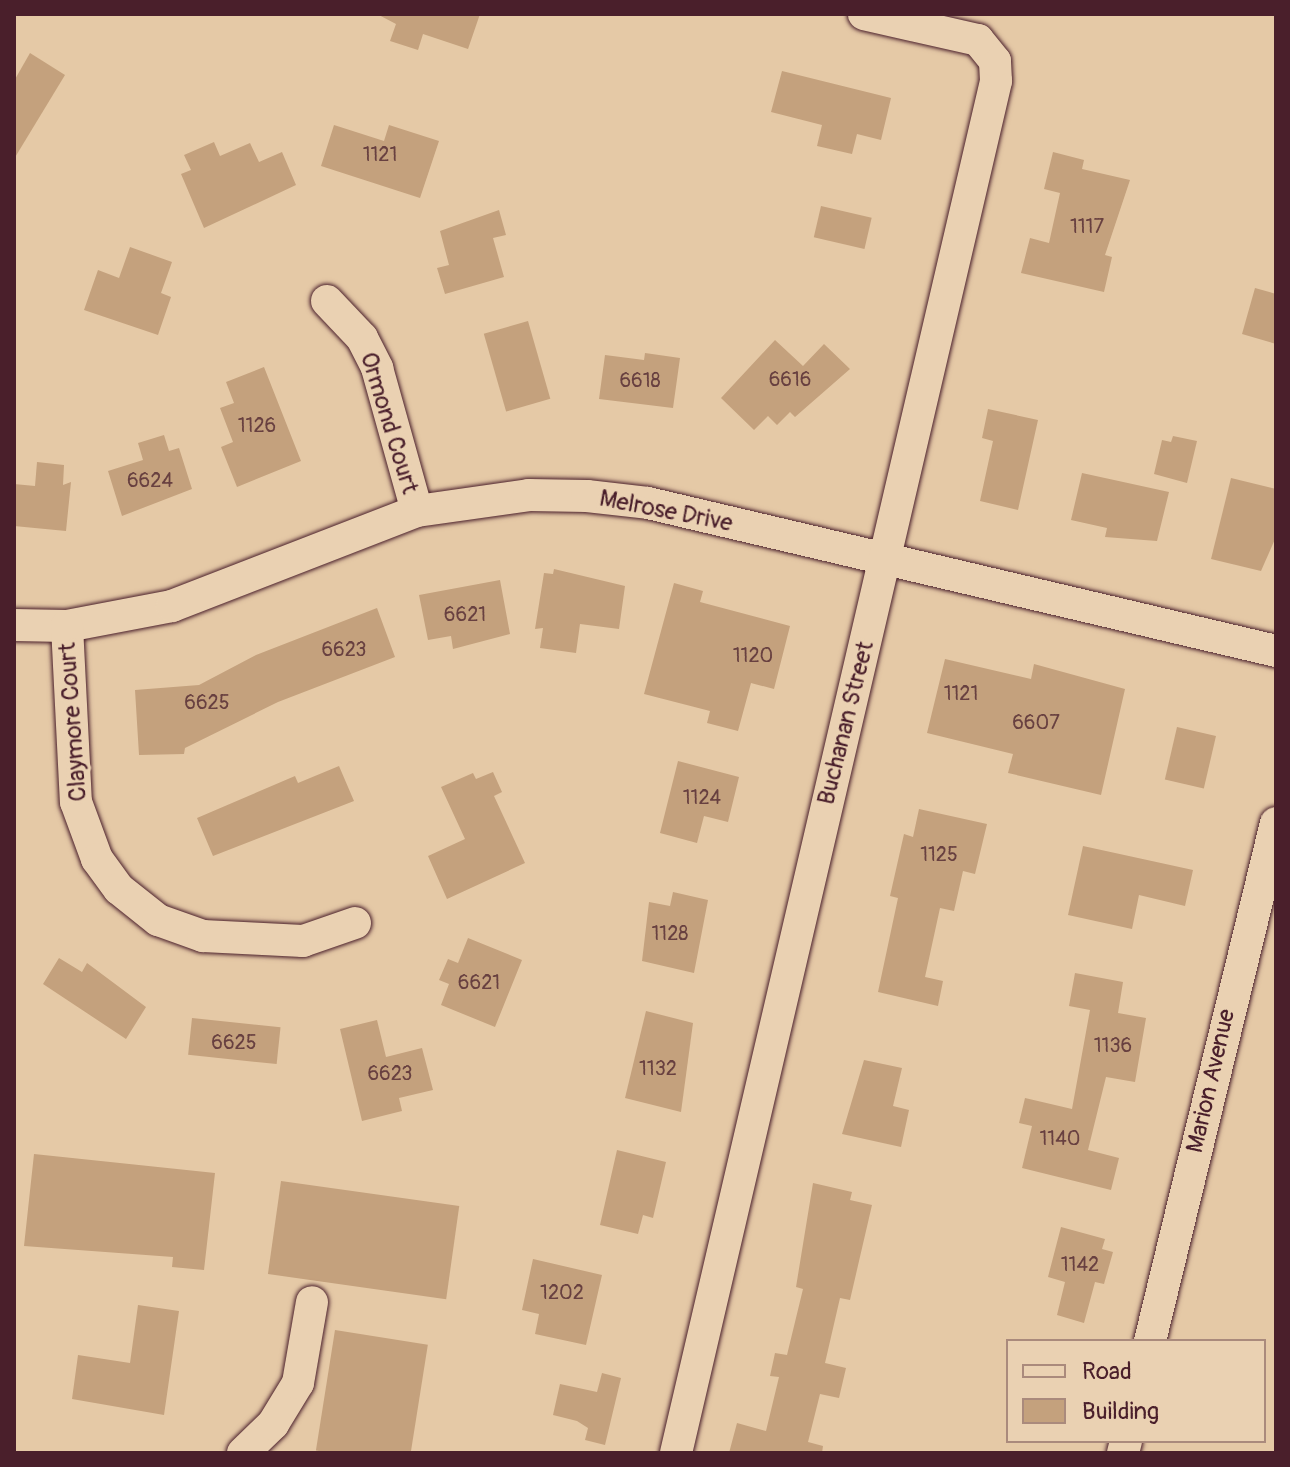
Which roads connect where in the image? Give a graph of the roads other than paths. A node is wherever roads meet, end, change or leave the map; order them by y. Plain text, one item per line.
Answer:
1 (864, 14) edge
2 (327, 301) dead end
3 (417, 511) junction
4 (885, 559) junction
5 (14, 625) edge
6 (67, 626) junction
7 (1276, 651) edge
8 (1276, 823) edge
9 (355, 923) dead end
10 (312, 1302) dead end
11 (1150, 1339) edge
12 (243, 1453) edge
13 (676, 1453) edge

1 - 4 street, Buchanan Street
2 - 3 street, Ormond Court
3 - 4 street, Melrose Drive
3 - 6 street, Melrose Drive
4 - 7 street, Melrose Drive
4 - 13 street, Buchanan Street
5 - 6 street, Melrose Drive
6 - 9 street, Claymore Court
8 - 11 street, Marion Avenue
10 - 12 street

